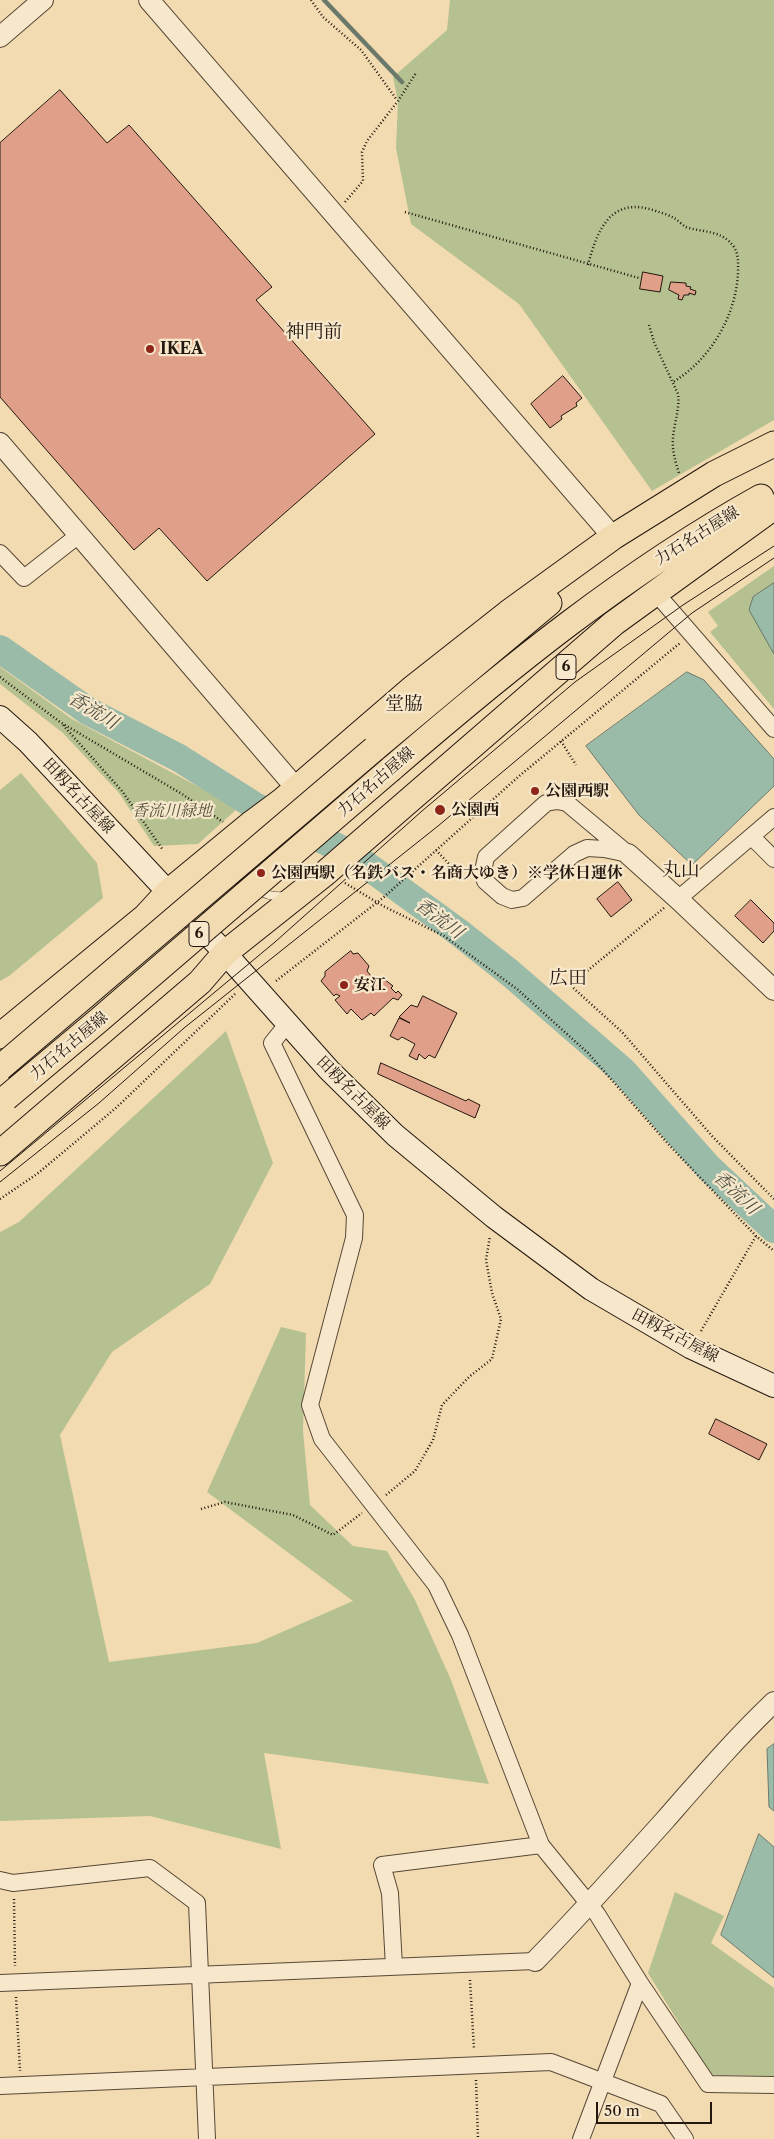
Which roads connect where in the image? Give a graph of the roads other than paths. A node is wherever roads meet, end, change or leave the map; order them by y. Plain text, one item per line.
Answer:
1 (43, 0) edge
2 (149, 0) edge
3 (0, 38) edge
4 (0, 443) edge
5 (774, 444) edge
6 (774, 458) edge
7 (774, 489) edge
8 (774, 506) edge
9 (80, 534) junction
10 (614, 537) junction
11 (0, 553) edge
12 (655, 592) junction
13 (0, 717) edge
14 (774, 730) edge
15 (289, 794) junction
16 (579, 815) junction
17 (774, 818) edge
18 (240, 827) junction
19 (752, 837) junction
20 (574, 854) junction
21 (628, 854) junction
22 (774, 859) edge
23 (167, 893) junction
24 (296, 895) junction
25 (673, 902) junction
26 (225, 953) junction
27 (774, 990) edge
28 (288, 1023) junction
29 (0, 1036) edge
30 (0, 1068) edge
31 (3, 1100) edge
32 (0, 1153) edge
33 (774, 1386) edge
34 (774, 1702) edge
35 (541, 1845) junction
36 (0, 1880) edge
37 (589, 1906) junction
38 (535, 1961) joint
39 (394, 1967) junction
40 (200, 1975) junction
41 (0, 1983) edge
42 (640, 1983) junction
43 (204, 2078) junction
44 (604, 2081) junction
45 (774, 2085) edge
46 (0, 2086) edge
47 (207, 2139) edge
48 (581, 2139) edge
49 (684, 2139) edge

1 - 3 street
2 - 10 street
4 - 9 street
5 - 10 main road
6 - 30 main road, 力石名古屋線 / 6, bridge
7 - 31 main road, 力石名古屋線 / 6, bridge
8 - 12 main road, 6
9 - 11 street
9 - 15 street
10 - 15 main road
12 - 14 street
12 - 24 main road, 6
13 - 23 main road, 田籾名古屋線
15 - 18 main road
16 - 20 street
16 - 20 street
16 - 21 street
17 - 19 street
18 - 23 main road
18 - 24 lane
19 - 22 street
19 - 25 street
20 - 21 street
21 - 25 street
23 - 26 main road, 田籾名古屋線
23 - 29 main road
24 - 26 main road, 6
25 - 27 street
26 - 28 main road, 田籾名古屋線
26 - 32 main road, 6
28 - 33 main road, 田籾名古屋線
28 - 35 street
34 - 37 street
35 - 37 street
35 - 39 street
36 - 40 street
37 - 38 street
37 - 42 street
38 - 39 street
39 - 40 street
40 - 41 street
40 - 43 street
42 - 44 street
42 - 45 street
43 - 44 street
43 - 46 street
43 - 47 street
44 - 48 street
44 - 49 street

